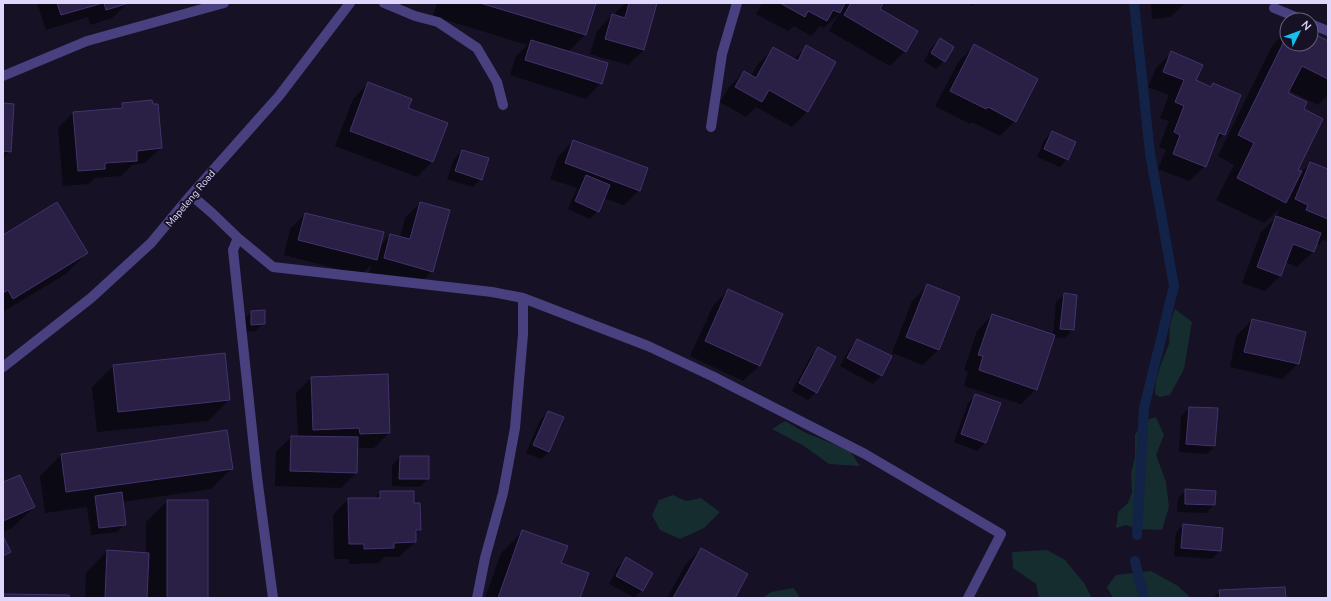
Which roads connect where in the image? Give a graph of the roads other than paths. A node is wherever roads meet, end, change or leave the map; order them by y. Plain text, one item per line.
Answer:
1 (224, 3) edge
2 (350, 3) edge
3 (384, 3) edge
4 (737, 3) edge
5 (1274, 8) dead end
6 (1284, 12) edge
7 (3, 76) edge
8 (503, 105) dead end
9 (711, 127) dead end
10 (191, 196) junction
11 (238, 238) junction
12 (523, 298) junction
13 (3, 367) edge
14 (273, 598) edge
15 (477, 598) edge
16 (968, 598) edge

1 - 7 street
2 - 10 street, Mapeleng Road
3 - 8 street
4 - 9 street
5 - 6 street
10 - 11 street
10 - 13 street, Mapeleng Road
11 - 12 street
11 - 14 street
12 - 15 street
12 - 16 street

